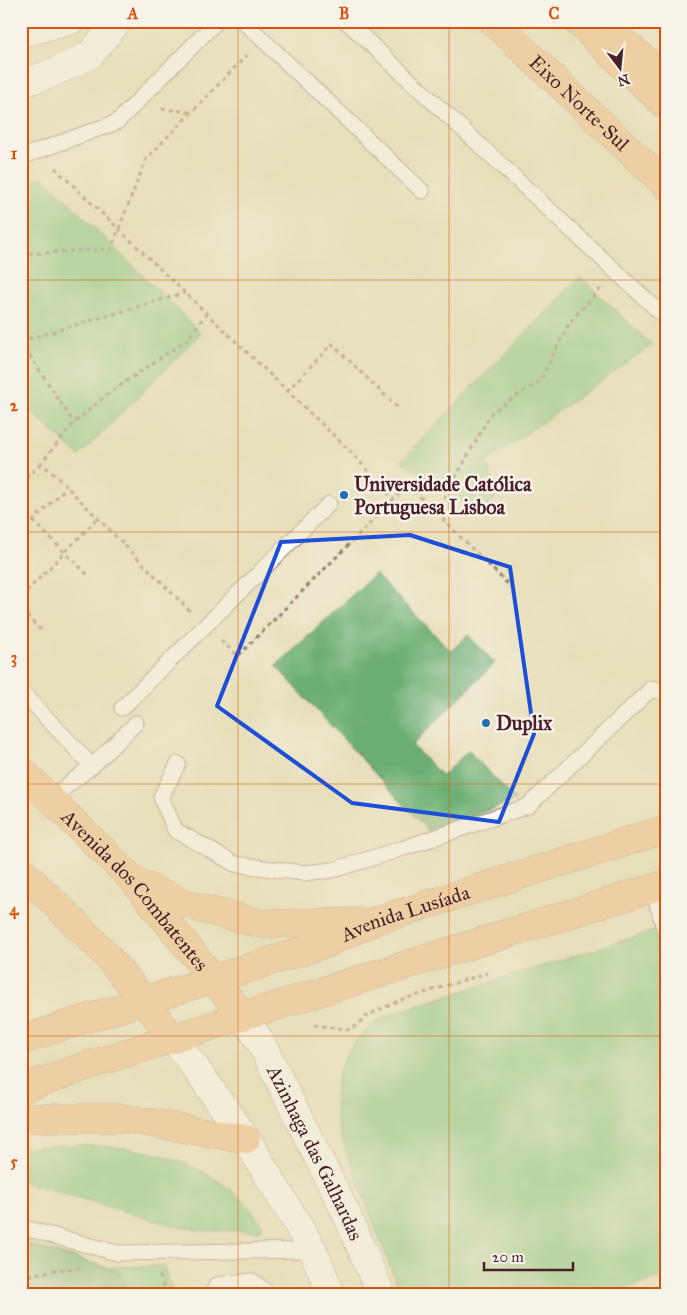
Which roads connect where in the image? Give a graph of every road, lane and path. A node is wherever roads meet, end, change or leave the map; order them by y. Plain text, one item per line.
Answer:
1 (70, 21) edge
2 (118, 21) edge
3 (217, 21) edge
4 (243, 21) edge
5 (346, 21) edge
6 (493, 21) edge
7 (577, 21) edge
8 (596, 21) edge
9 (21, 32) edge
10 (262, 40) junction
11 (666, 76) edge
12 (21, 83) edge
13 (666, 106) edge
14 (38, 152) junction
15 (21, 157) edge
16 (666, 185) edge
17 (422, 191) dead end
18 (119, 229) junction
19 (21, 254) edge
20 (615, 271) junction
21 (185, 293) junction
22 (206, 314) junction
23 (666, 318) edge
24 (21, 341) edge
25 (287, 391) junction
26 (398, 408) dead end
27 (74, 423) junction
28 (41, 463) junction
29 (21, 484) edge
30 (67, 487) junction
31 (394, 500) junction
32 (328, 504) dead end
33 (436, 513) junction
34 (98, 518) junction
35 (33, 521) junction
36 (21, 533) edge
37 (65, 552) junction
38 (89, 576) dead end
39 (510, 586) dead end
40 (21, 597) edge
41 (21, 610) edge
42 (205, 626) junction
43 (42, 631) dead end
44 (238, 656) dead end
45 (21, 691) edge
46 (666, 694) edge
47 (122, 708) dead end
48 (136, 723) dead end
49 (178, 764) dead end
50 (92, 766) junction
51 (21, 770) edge
52 (50, 799) junction
53 (666, 828) edge
54 (21, 870) edge
55 (134, 881) junction
56 (659, 886) edge
57 (372, 922) junction
58 (666, 933) edge
59 (492, 971) dead end
60 (212, 979) junction
61 (144, 1000) junction
62 (243, 1016) junction
63 (312, 1025) dead end
64 (173, 1039) junction
65 (21, 1040) edge
66 (21, 1089) edge
67 (21, 1118) edge
68 (246, 1139) junction
69 (21, 1227) edge
70 (314, 1250) junction
71 (212, 1294) edge
72 (269, 1294) edge
73 (331, 1294) edge
74 (382, 1294) edge

1 - 9 street
2 - 12 street
3 - 14 lane
4 - 10 lane
5 - 20 lane
6 - 16 main road, Eixo Norte-Sul
7 - 13 main road
8 - 11 main road
10 - 17 lane
10 - 18 path
14 - 15 lane
14 - 18 path
18 - 19 path
18 - 21 path
20 - 23 lane
20 - 33 path
21 - 22 path
21 - 24 path
22 - 25 path
22 - 27 path
24 - 27 path
25 - 26 path
25 - 31 path
27 - 28 path
28 - 29 path
28 - 30 path
30 - 34 path
30 - 35 path
31 - 33 path
31 - 44 path
32 - 42 lane
33 - 39 path
34 - 37 path
34 - 42 path
35 - 36 path
35 - 37 path
37 - 38 path
37 - 40 path
41 - 43 path
42 - 47 lane
45 - 50 lane
46 - 49 lane
48 - 50 lane
50 - 52 lane
51 - 52 main road, Avenida dos Combatentes
52 - 55 main road, Avenida dos Combatentes
53 - 57 main road, Avenida Lusíada
54 - 61 main road
55 - 57 main road
55 - 60 main road, Avenida dos Combatentes
56 - 58 lane
56 - 62 main road
57 - 60 main road, Avenida Lusíada
59 - 63 path
60 - 61 main road, Avenida Lusíada
60 - 62 main road, Avenida dos Combatentes
61 - 64 main road
61 - 65 main road, Avenida Lusíada
62 - 64 main road
62 - 74 street, Azinhaga das Galhardas
64 - 66 main road
64 - 68 street
67 - 68 main road
68 - 70 street
69 - 70 lane
70 - 73 street
71 - 72 lane

